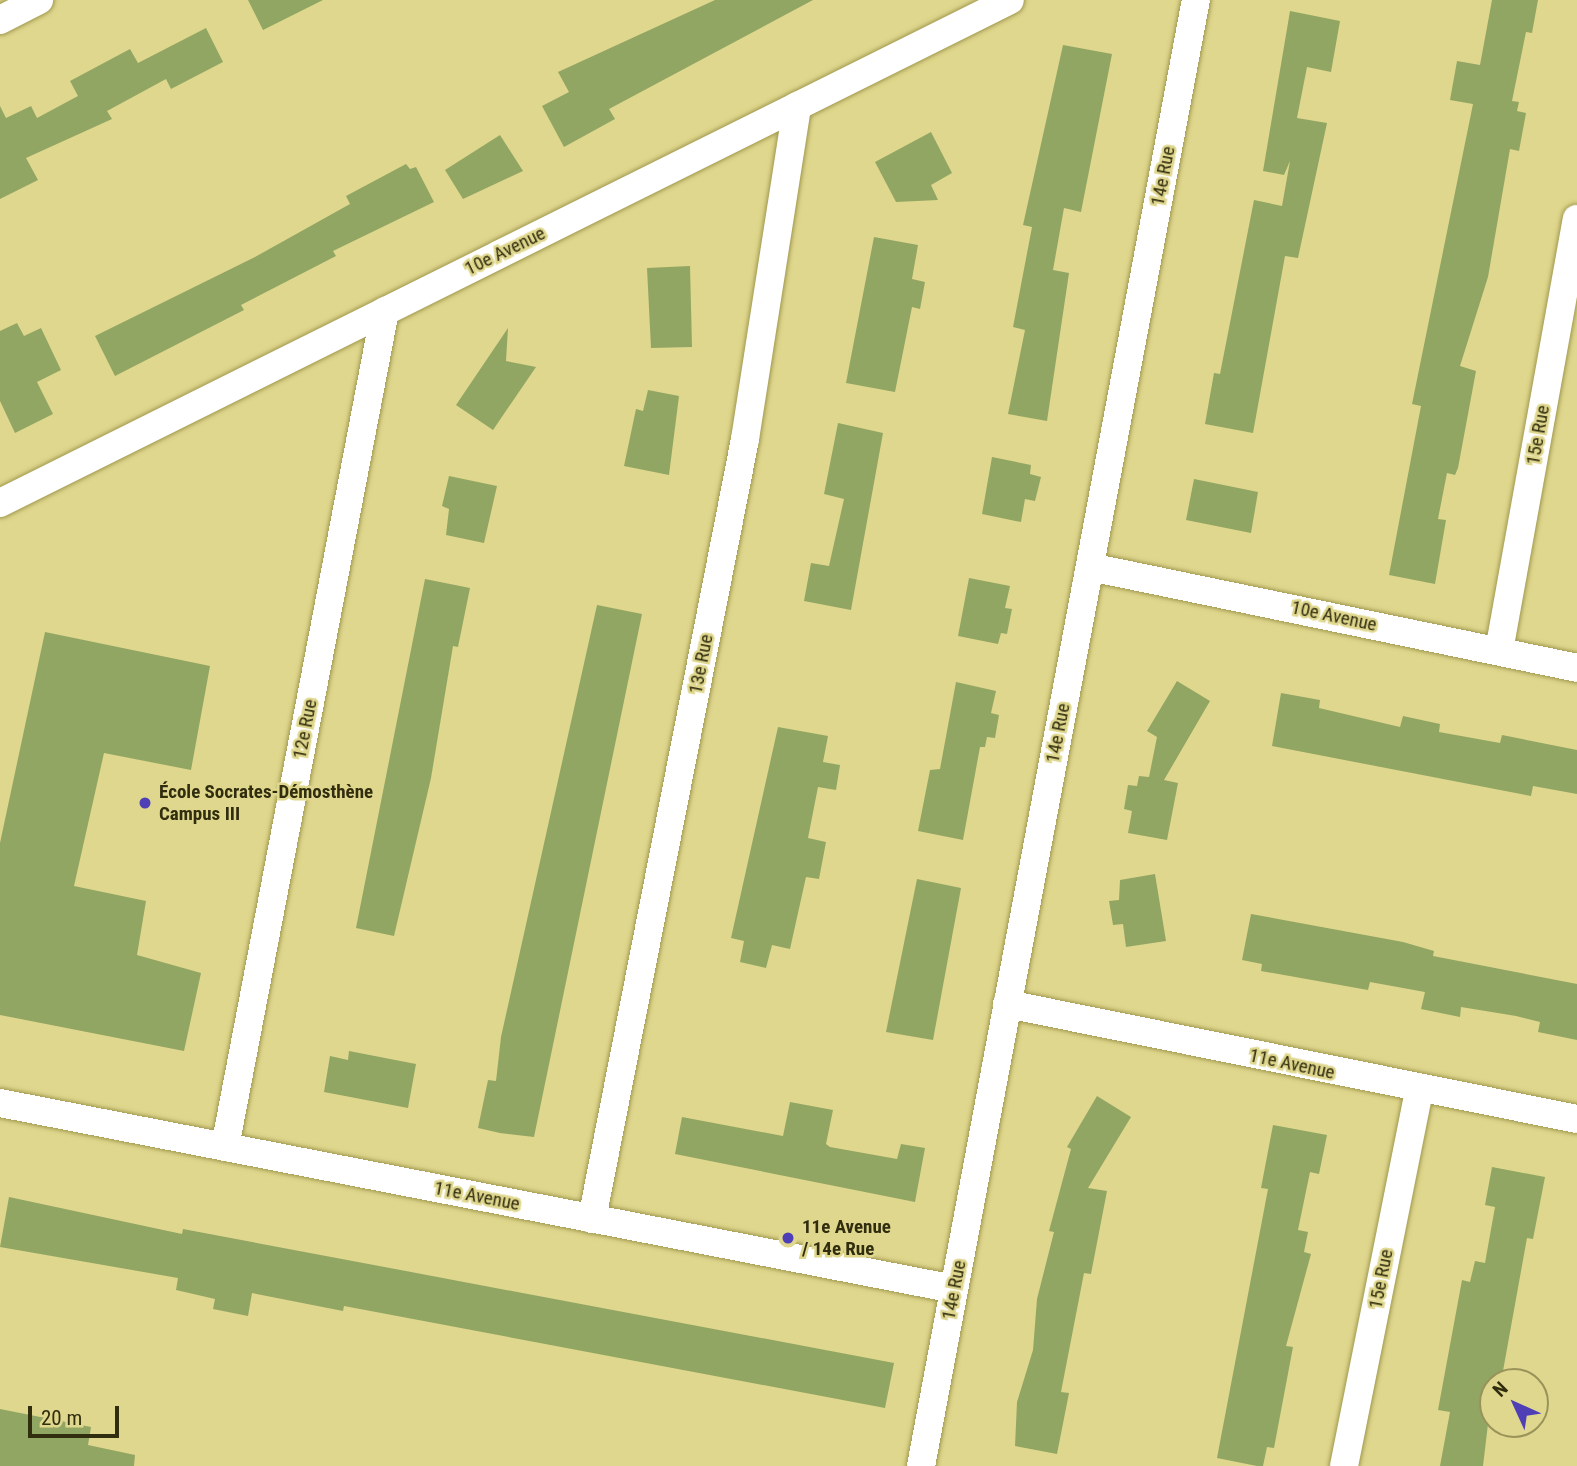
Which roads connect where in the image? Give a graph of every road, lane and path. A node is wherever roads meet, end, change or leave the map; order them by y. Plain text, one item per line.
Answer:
1 (39, 0) edge
2 (1010, 0) edge
3 (1196, 0) edge
4 (0, 20) edge
5 (797, 106) junction
6 (1577, 219) edge
7 (384, 311) junction
8 (0, 503) edge
9 (1090, 567) junction
10 (1499, 651) junction
11 (1577, 668) edge
12 (1007, 1004) junction
13 (1419, 1091) junction
14 (0, 1103) edge
15 (1577, 1119) edge
16 (225, 1147) junction
17 (592, 1219) junction
18 (954, 1289) junction
19 (921, 1466) edge
20 (1344, 1466) edge

1 - 4 street
2 - 5 street, 10e Avenue
3 - 9 street, 14e Rue
5 - 7 street, 10e Avenue
5 - 17 street, 13e Rue
6 - 10 street, 15e Rue
7 - 8 street, 10e Avenue
7 - 16 street, 12e Rue
9 - 10 street, 10e Avenue
9 - 12 street, 14e Rue
10 - 11 street, 10e Avenue
12 - 13 street, 11e Avenue
12 - 18 street, 14e Rue
13 - 15 street, 11e Avenue
13 - 20 street, 15e Rue
14 - 16 street, 11e Avenue
16 - 17 street, 11e Avenue
17 - 18 street, 11e Avenue
18 - 19 street, 14e Rue

